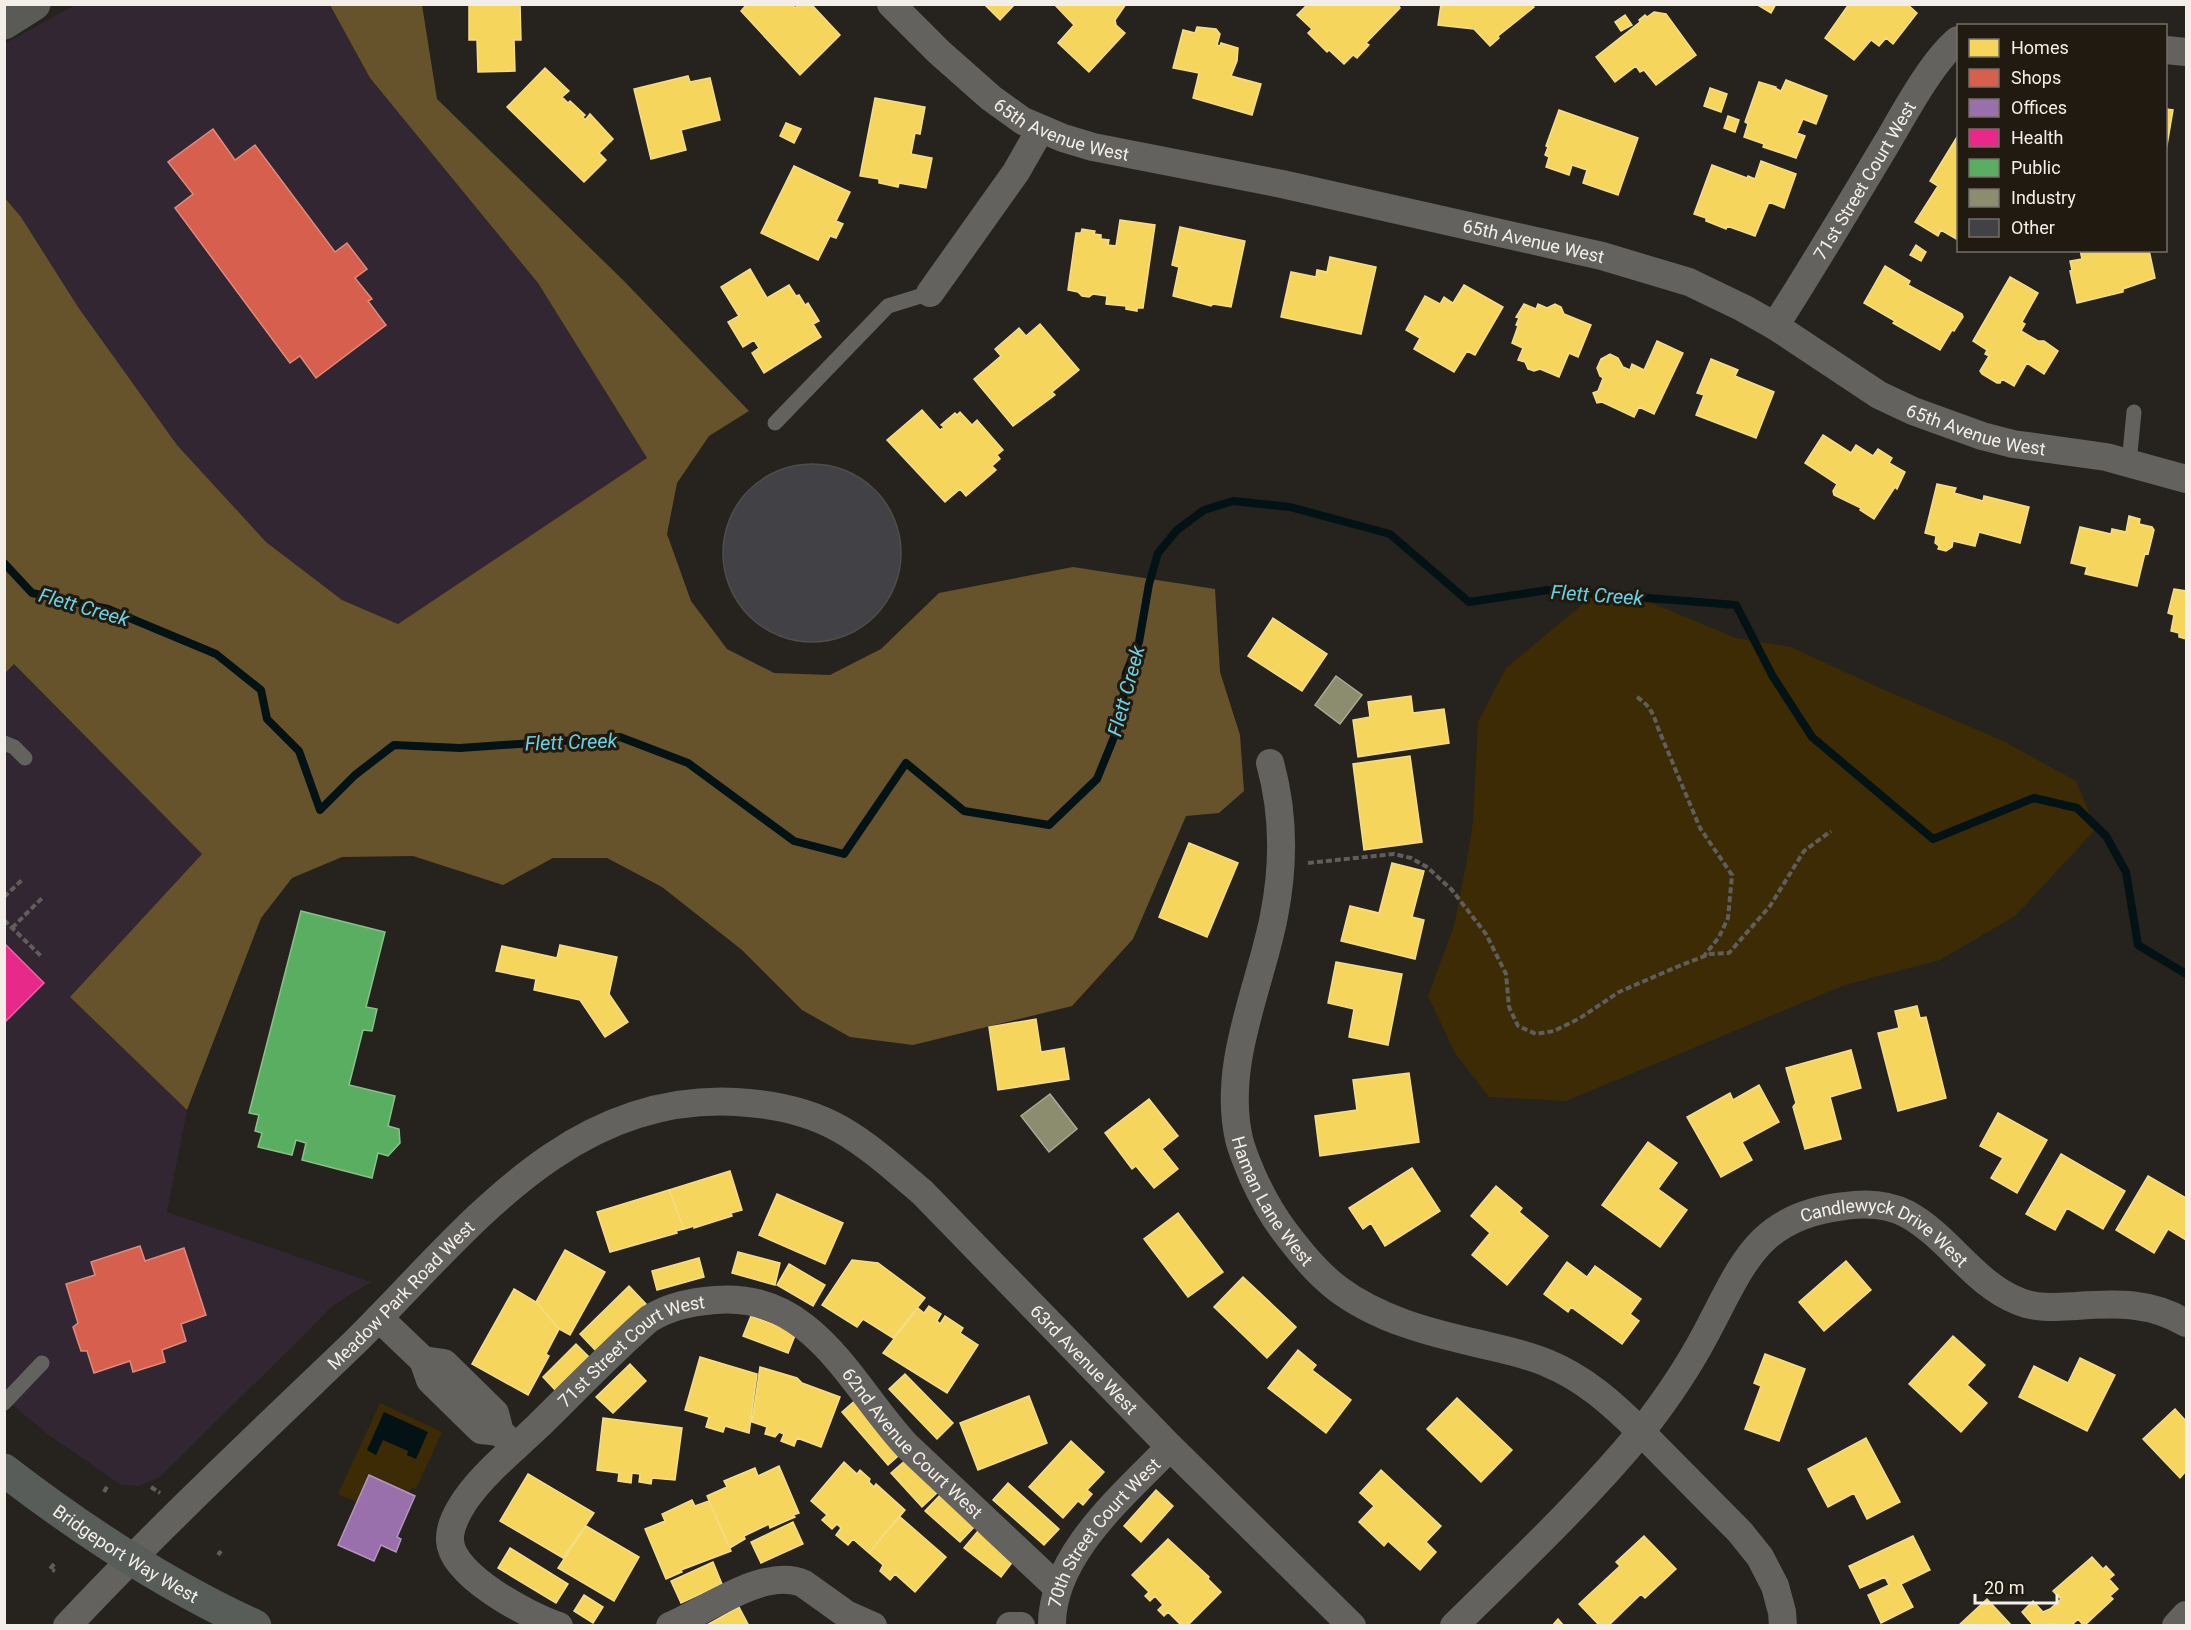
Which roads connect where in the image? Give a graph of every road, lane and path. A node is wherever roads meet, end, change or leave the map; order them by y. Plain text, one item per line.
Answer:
1 (34, 4) edge
2 (891, 4) edge
3 (4, 23) edge
4 (1957, 42) edge
5 (2167, 50) edge
6 (2187, 52) edge
7 (1040, 130) junction
8 (930, 293) joint
9 (1775, 326) junction
10 (2134, 412) dead end
11 (774, 423) dead end
12 (2130, 463) junction
13 (2187, 479) edge
14 (1637, 697) dead end
15 (4, 743) edge
16 (25, 758) dead end
17 (1270, 763) dead end
18 (1831, 831) dead end
19 (1280, 866) junction
20 (23, 879) dead end
21 (4, 897) edge
22 (42, 898) dead end
23 (4, 920) edge
24 (12, 928) junction
25 (41, 957) dead end
26 (1702, 957) junction
27 (803, 1113) joint
28 (766, 1305) joint
29 (379, 1318) junction
30 (2187, 1323) edge
31 (42, 1363) dead end
32 (4, 1403) edge
33 (1641, 1432) junction
34 (508, 1440) junction
35 (1170, 1447) junction
36 (4, 1470) edge
37 (108, 1485) dead end
38 (104, 1492) dead end
39 (131, 1558) junction
40 (54, 1564) dead end
41 (55, 1572) dead end
42 (1057, 1587) junction
43 (2187, 1615) edge
44 (672, 1625) edge
45 (68, 1626) edge
46 (255, 1626) edge
47 (559, 1626) edge
48 (873, 1626) edge
49 (1010, 1626) edge
50 (1021, 1626) edge
51 (1052, 1626) edge
52 (1352, 1626) edge
53 (1454, 1626) edge
54 (1783, 1626) edge
55 (2176, 1626) edge

1 - 3 street
2 - 7 street, 65th Avenue West
4 - 9 street, 71st Street Court West
5 - 6 street
7 - 8 street
7 - 9 street, 65th Avenue West
8 - 11 lane
9 - 12 street, 65th Avenue West
10 - 12 lane
12 - 13 street, 65th Avenue West
14 - 26 path
15 - 16 lane
17 - 19 street, Haman Lane West
18 - 26 path
19 - 26 path
19 - 33 street, Haman Lane West
20 - 21 path
22 - 24 path
23 - 24 path
24 - 25 path
27 - 29 street, Meadow Park Road West
27 - 35 street, 63rd Avenue West
28 - 34 street, 71st Street Court West
28 - 42 street, 62nd Avenue Court West
29 - 34 street
29 - 39 street, Meadow Park Road West
30 - 33 street, Candlewyck Drive West
31 - 32 lane
33 - 53 street, Candlewyck Drive West
33 - 54 street
34 - 47 street, 71st Street Court West
35 - 42 street, 70th Street Court West
35 - 52 street, 63rd Avenue West
36 - 39 main road, Bridgeport Way West
37 - 38 path
39 - 45 street, Meadow Park Road West
39 - 46 main road, Bridgeport Way West
40 - 41 path
42 - 51 street, 70th Street Court West
43 - 55 street
44 - 48 street
49 - 50 street

